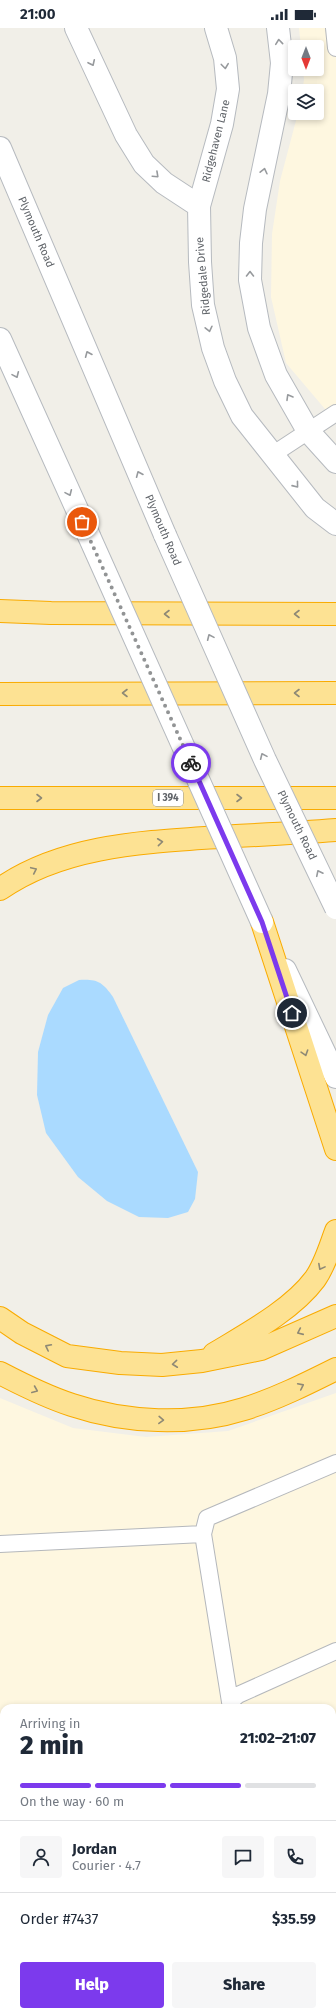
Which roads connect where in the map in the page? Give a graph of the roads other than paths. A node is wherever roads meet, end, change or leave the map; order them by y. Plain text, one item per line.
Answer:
1 (76, 28) edge
2 (216, 28) edge
3 (278, 28) edge
4 (334, 28) edge
5 (336, 48) edge
6 (0, 148) edge
7 (199, 206) junction
8 (0, 339) edge
9 (336, 412) edge
10 (308, 431) junction
11 (272, 455) junction
12 (336, 462) edge
13 (336, 524) edge
14 (0, 611) edge
15 (51, 613) junction
16 (336, 614) edge
17 (0, 615) edge
18 (336, 693) edge
19 (0, 694) edge
20 (0, 798) edge
21 (336, 798) edge
22 (336, 830) edge
23 (0, 889) edge
24 (336, 908) edge
25 (262, 922) junction
26 (336, 1077) edge
27 (336, 1149) edge
28 (336, 1231) edge
29 (336, 1316) edge
30 (0, 1318) edge
31 (202, 1361) junction
32 (336, 1369) edge
33 (0, 1373) edge
34 (336, 1463) edge
35 (203, 1534) junction
36 (0, 1544) edge
37 (336, 1651) edge
38 (230, 1704) edge
39 (231, 1704) edge

1 -> 7 main road
2 -> 7 main road, Ridgehaven Lane
10 -> 3 main road
4 - 5 lane
24 -> 6 main road, Plymouth Road, bridge
7 -> 11 main road, Ridgedale Drive
8 -> 25 main road, bridge
9 - 10 lane
10 - 11 lane
10 - 12 main road
11 -> 13 main road, Ridgedale Drive
14 - 15 highway
16 -> 15 highway
15 - 17 highway
18 -> 19 highway
20 -> 21 highway, I 394
23 -> 22 highway
25 - 26 main road
25 -> 27 highway
28 -> 31 highway
29 -> 31 highway
31 -> 30 highway
33 -> 32 highway
34 - 35 lane
35 - 36 lane
35 - 38 lane
37 - 39 lane

